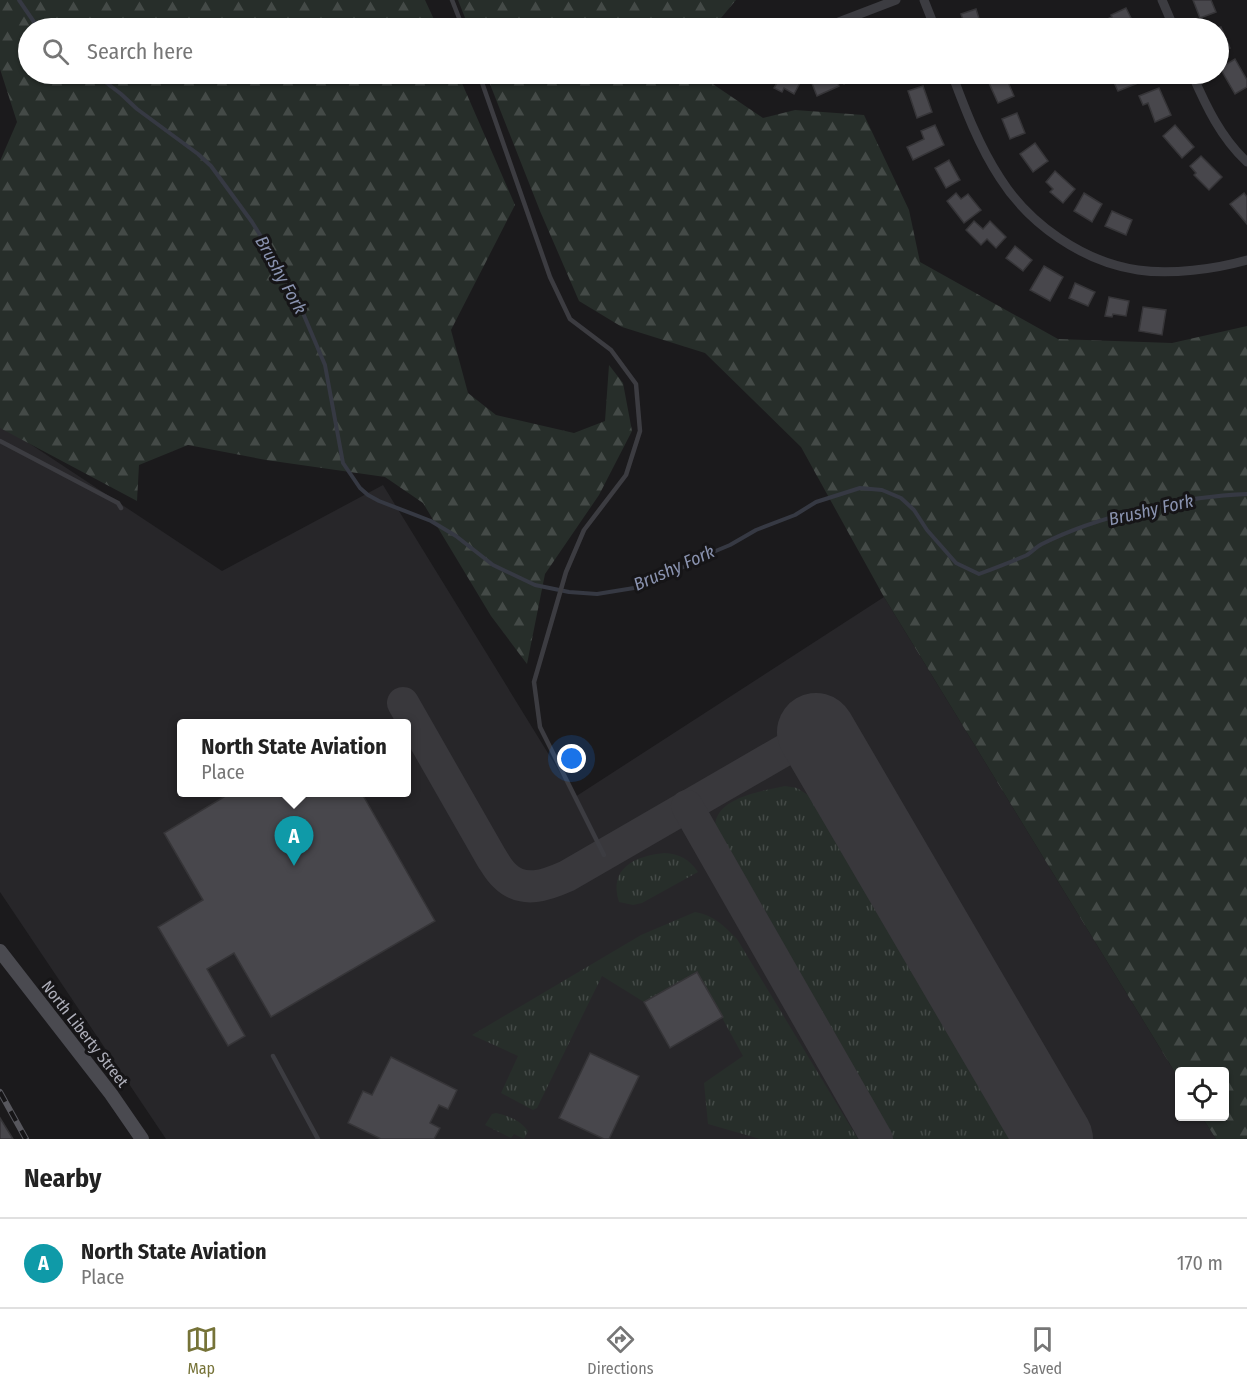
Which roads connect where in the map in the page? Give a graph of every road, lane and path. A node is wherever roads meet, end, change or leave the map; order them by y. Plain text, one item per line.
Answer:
1 (452, 0) edge
2 (896, 0) edge
3 (924, 0) edge
4 (1162, 0) edge
5 (460, 18) edge
6 (848, 18) edge
7 (930, 18) edge
8 (1170, 18) edge
9 (482, 84) edge
10 (956, 84) edge
11 (1196, 84) edge
12 (1247, 162) edge
13 (1247, 260) edge
14 (0, 441) edge
15 (121, 508) dead end
16 (604, 855) dead end
17 (0, 951) edge
18 (273, 1056) dead end
19 (142, 1139) edge
20 (318, 1139) edge

1 - 5 lane
2 - 6 street
3 - 7 street
4 - 8 street
9 - 16 lane
10 - 13 street
11 - 12 street
14 - 15 lane
17 - 19 main road, North Liberty Street
18 - 20 lane

